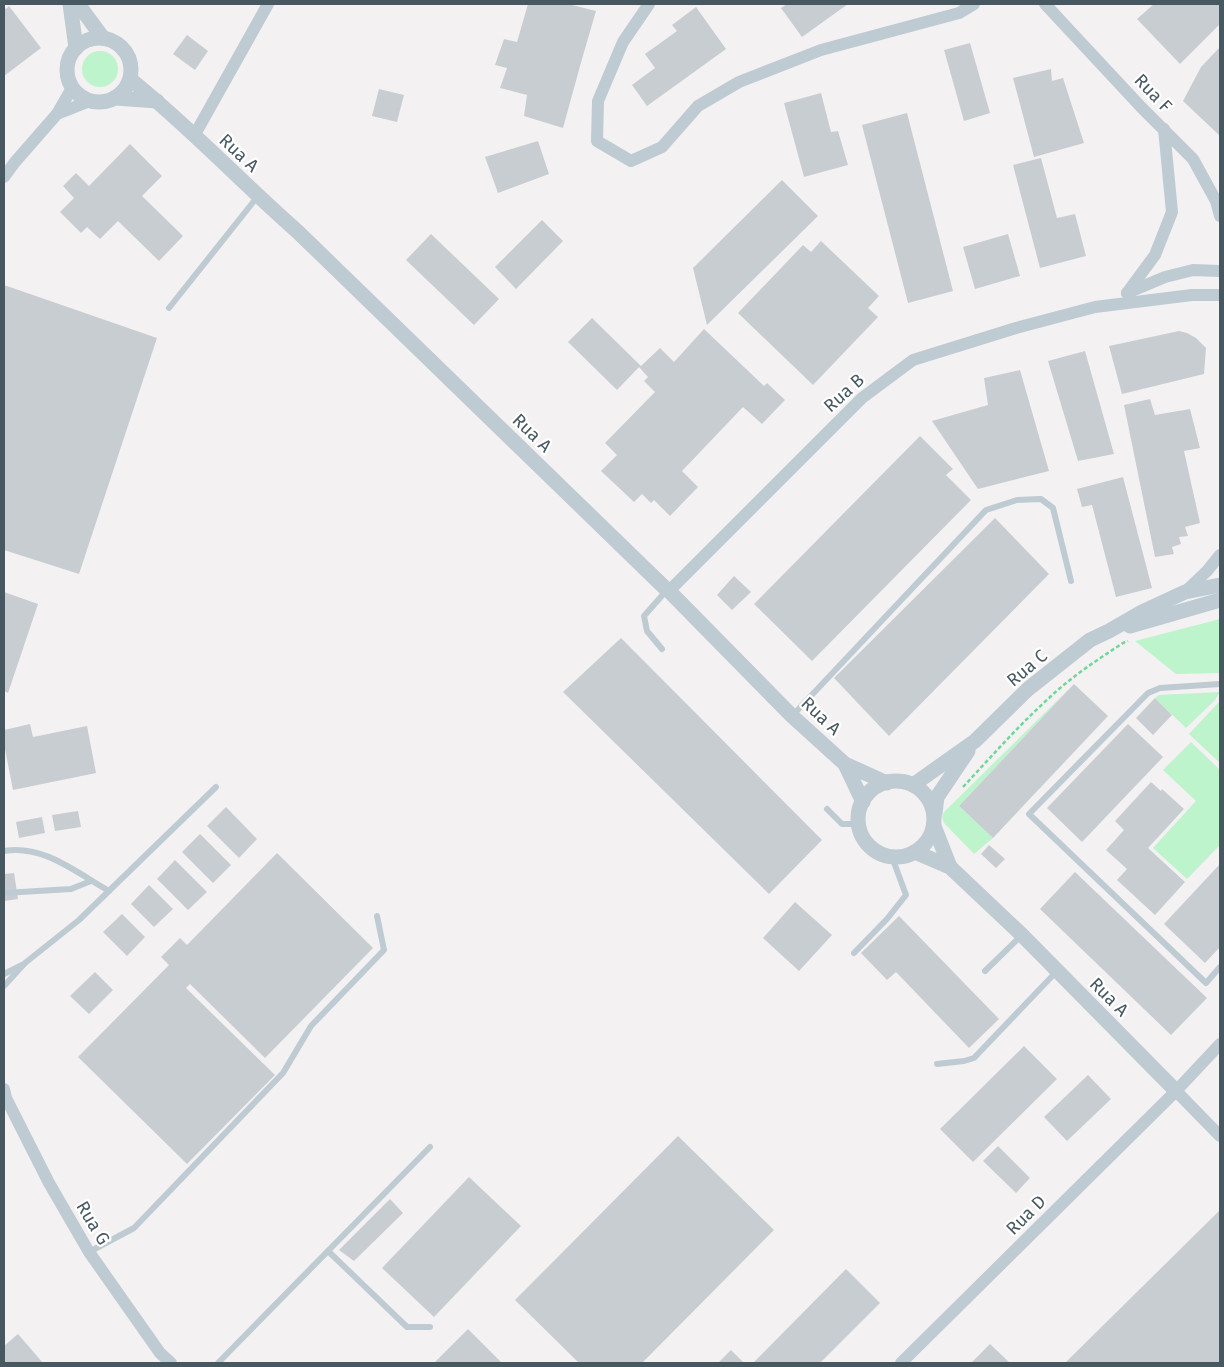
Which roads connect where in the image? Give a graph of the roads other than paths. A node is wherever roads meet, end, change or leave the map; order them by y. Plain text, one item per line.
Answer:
1 (70, 4) edge
2 (78, 4) edge
3 (268, 4) edge
4 (649, 4) edge
5 (974, 4) edge
6 (1044, 4) edge
7 (103, 38) junction
8 (76, 48) junction
9 (130, 79) junction
10 (72, 88) junction
11 (116, 98) junction
12 (90, 101) junction
13 (157, 101) junction
14 (58, 114) junction
15 (1164, 130) junction
16 (194, 136) junction
17 (4, 177) edge
18 (258, 196) junction
19 (1220, 216) edge
20 (1220, 271) edge
21 (1127, 293) junction
22 (1220, 295) edge
23 (1095, 307) junction
24 (169, 308) dead end
25 (1220, 555) edge
26 (1071, 581) dead end
27 (1220, 585) edge
28 (668, 590) junction
29 (1185, 592) junction
30 (1220, 600) edge
31 (1109, 631) junction
32 (662, 649) dead end
33 (1220, 684) edge
34 (792, 716) junction
35 (974, 741) junction
36 (845, 764) junction
37 (886, 783) junction
38 (913, 785) junction
39 (216, 787) dead end
40 (863, 802) junction
41 (827, 809) dead end
42 (934, 821) junction
43 (859, 824) junction
44 (4, 851) edge
45 (915, 852) junction
46 (892, 857) junction
47 (950, 867) junction
48 (91, 881) junction
49 (109, 892) junction
50 (4, 894) edge
51 (377, 916) dead end
52 (1022, 935) junction
53 (854, 953) dead end
54 (25, 963) junction
55 (1220, 967) edge
56 (985, 971) dead end
57 (1058, 971) junction
58 (4, 974) edge
59 (4, 986) edge
60 (1220, 1044) edge
61 (937, 1064) dead end
62 (1176, 1091) junction
63 (4, 1094) edge
64 (1220, 1136) edge
65 (430, 1146) dead end
66 (89, 1252) junction
67 (328, 1252) junction
68 (430, 1327) dead end
69 (170, 1363) edge
70 (218, 1363) edge
71 (901, 1363) edge

1 - 8 street
2 - 7 street
3 - 16 street
4 - 5 street
6 - 15 street, Rua F
7 - 8 street
7 - 9 street
8 - 10 street
9 - 11 street
9 - 13 street, Rua A
10 - 12 street
10 - 14 street
11 - 12 street
11 - 13 street
12 - 14 street
13 - 16 street, Rua A
14 - 17 street
15 - 19 street, Rua F
15 - 21 street, Rua B
16 - 18 street, Rua A
18 - 24 lane
18 - 28 street, Rua A
20 - 21 street, Rua B
21 - 23 street, Rua B
22 - 23 street, Rua B
23 - 28 street, Rua B
25 - 29 street
26 - 34 lane
27 - 29 street, Rua C
28 - 32 lane
28 - 34 street, Rua A
29 - 31 street, Rua C
30 - 31 street, Rua C
31 - 35 street, Rua C
33 - 55 lane
34 - 36 street, Rua A
35 - 38 street, Rua C
35 - 42 street, Rua C
36 - 37 street, Rua A
36 - 40 street
37 - 38 street
37 - 40 street
38 - 42 street
39 - 49 lane
40 - 43 street
41 - 43 lane
42 - 45 street
42 - 47 street, Rua A
43 - 46 street
44 - 48 lane
45 - 46 street
45 - 47 street, Rua A
46 - 53 lane
47 - 52 street, Rua A
48 - 49 lane
48 - 50 lane
49 - 54 lane
51 - 66 lane
52 - 56 lane
52 - 57 street, Rua A
54 - 58 lane
54 - 59 lane
57 - 61 lane
57 - 62 street, Rua A
60 - 62 street, Rua D
62 - 64 street
62 - 71 street, Rua D
63 - 66 street, Rua G
65 - 67 lane
66 - 69 street, Rua G
67 - 68 lane
67 - 70 lane

